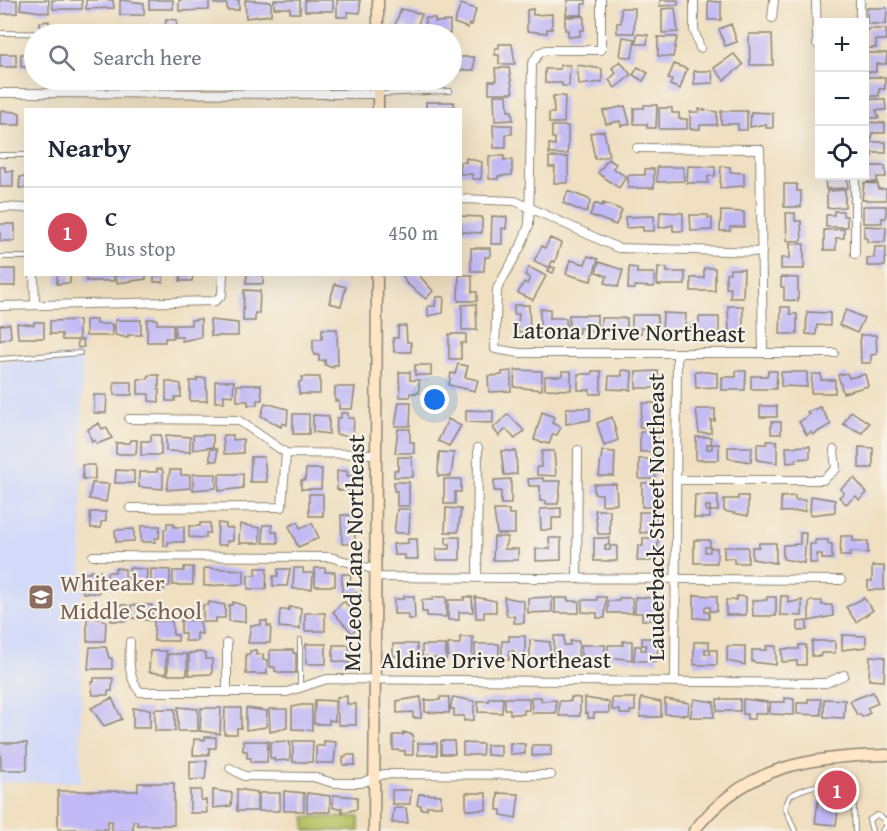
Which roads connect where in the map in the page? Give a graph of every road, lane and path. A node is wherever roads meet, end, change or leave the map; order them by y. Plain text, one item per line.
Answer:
1 (378, 0) edge
2 (602, 0) edge
3 (694, 0) edge
4 (774, 0) edge
5 (816, 0) edge
6 (860, 0) edge
7 (772, 18) dead end
8 (816, 18) edge
9 (860, 18) edge
10 (378, 24) edge
11 (0, 33) edge
12 (24, 33) edge
13 (700, 48) dead end
14 (378, 90) edge
15 (450, 91) dead end
16 (0, 93) edge
17 (378, 94) junction
18 (378, 108) edge
19 (637, 148) dead end
20 (0, 155) edge
21 (24, 155) edge
22 (855, 180) edge
23 (462, 199) edge
24 (0, 207) edge
25 (24, 208) edge
26 (531, 208) junction
27 (762, 252) junction
28 (855, 254) dead end
29 (24, 256) edge
30 (0, 257) edge
31 (34, 276) edge
32 (223, 276) edge
33 (377, 276) edge
34 (35, 304) junction
35 (0, 306) edge
36 (80, 353) dead end
37 (677, 353) junction
38 (763, 353) junction
39 (834, 353) dead end
40 (0, 359) edge
41 (129, 419) dead end
42 (478, 448) dead end
43 (578, 450) dead end
44 (834, 450) dead end
45 (286, 453) junction
46 (376, 454) junction
47 (676, 480) junction
48 (130, 508) dead end
49 (93, 556) dead end
50 (376, 574) junction
51 (477, 578) junction
52 (577, 579) junction
53 (676, 579) junction
54 (841, 580) dead end
55 (300, 640) dead end
56 (130, 642) dead end
57 (226, 643) dead end
58 (844, 675) dead end
59 (373, 679) junction
60 (675, 681) junction
61 (300, 688) junction
62 (227, 692) junction
63 (887, 755) edge
64 (230, 768) dead end
65 (551, 775) dead end
66 (373, 779) junction
67 (374, 831) edge
68 (694, 831) edge
69 (795, 831) edge
70 (855, 831) edge
71 (872, 831) edge
72 (882, 831) edge

1 - 10 street
2 - 26 street
3 - 13 street
4 - 7 street
5 - 8 street
6 - 9 street
11 - 12 lane
14 - 17 street
15 - 17 lane
16 - 17 street
17 - 18 street
19 - 27 street
20 - 21 lane
22 - 28 street
23 - 26 street
24 - 25 street
26 - 27 street
26 - 37 street, Latona Drive Northeast
27 - 38 street
29 - 30 lane
31 - 34 street
32 - 34 street
33 - 46 street, McLeod Lane Northeast
34 - 35 street
36 - 40 lane
37 - 38 street, Latona Drive Northeast
37 - 47 street, Lauderback Street Northeast
38 - 39 street, Latona Drive Northeast
41 - 45 street
42 - 51 street
43 - 52 street
44 - 47 street
45 - 46 street
45 - 48 street
46 - 50 street, McLeod Lane Northeast
47 - 53 street, Lauderback Street Northeast
49 - 50 street
50 - 51 street
50 - 59 street, McLeod Lane Northeast
51 - 52 street
52 - 53 street
53 - 54 street
53 - 60 street, Lauderback Street Northeast
55 - 61 lane
56 - 62 street, Aldine Drive Northeast
57 - 62 street
58 - 60 street, Aldine Drive Northeast
59 - 60 street, Aldine Drive Northeast
59 - 61 street, Aldine Drive Northeast
59 - 66 street, McLeod Lane Northeast
61 - 62 street, Aldine Drive Northeast
63 - 68 street
64 - 66 street
65 - 66 street
66 - 67 street, McLeod Lane Northeast
69 - 70 lane
71 - 72 lane

